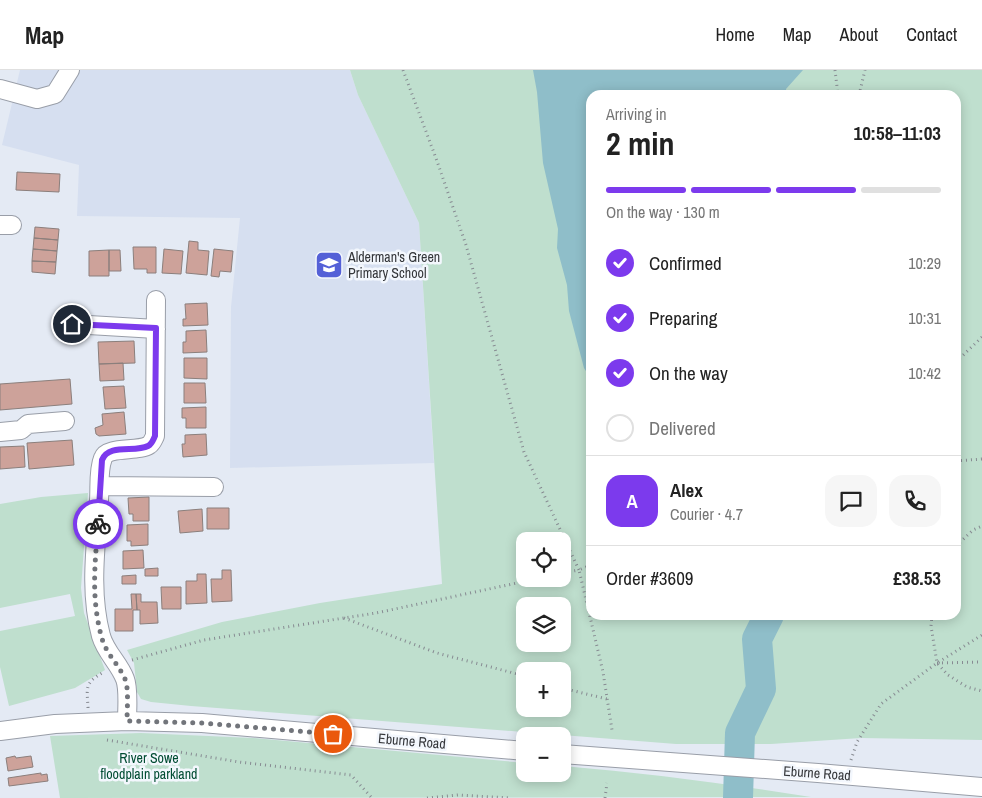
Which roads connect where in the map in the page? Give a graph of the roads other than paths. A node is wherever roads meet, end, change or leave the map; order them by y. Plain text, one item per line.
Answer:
1 (70, 70) edge
2 (0, 89) edge
3 (156, 300) dead end
4 (72, 324) dead end
5 (156, 328) junction
6 (65, 421) dead end
7 (0, 432) edge
8 (100, 486) junction
9 (214, 487) dead end
10 (127, 721) junction
11 (0, 731) edge
12 (516, 750) edge
13 (571, 755) edge
14 (982, 787) edge

1 - 2 street
3 - 5 street
4 - 5 street
5 - 8 street
6 - 7 street
8 - 9 street
8 - 10 street
10 - 11 street, Eburne Road
10 - 12 street, Eburne Road
13 - 14 street, Eburne Road

